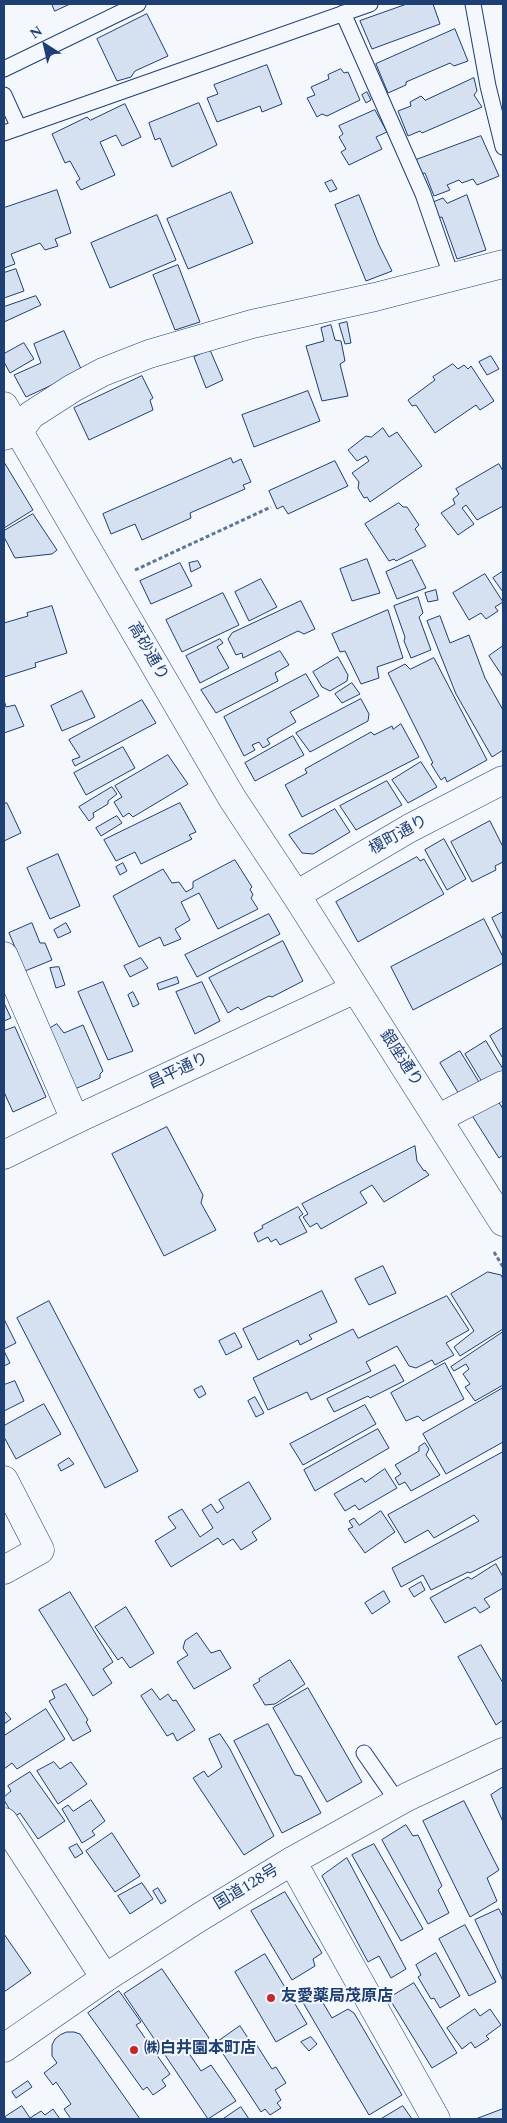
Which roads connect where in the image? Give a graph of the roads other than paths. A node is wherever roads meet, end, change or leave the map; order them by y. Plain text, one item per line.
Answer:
1 (138, 4) edge
2 (370, 4) edge
3 (473, 4) edge
4 (343, 13) junction
5 (4, 69) edge
6 (4, 95) edge
7 (19, 128) junction
8 (4, 133) edge
9 (503, 147) edge
10 (503, 264) edge
11 (452, 278) junction
12 (4, 406) edge
13 (11, 433) edge
14 (503, 780) edge
15 (296, 895) junction
16 (4, 956) edge
17 (354, 989) junction
18 (503, 1085) edge
19 (439, 1118) junction
20 (75, 1120) junction
21 (4, 1155) edge
22 (503, 1222) edge
23 (4, 1480) edge
24 (4, 1570) edge
25 (503, 1752) edge
26 (364, 1753) dead end
27 (398, 1802) junction
28 (4, 1822) edge
29 (292, 1861) junction
30 (105, 1978) junction
31 (4, 2048) edge
32 (436, 2119) edge

1 - 5 lane
2 - 4 lane
3 - 9 lane
4 - 7 lane
4 - 11 lane
6 - 7 lane
7 - 8 lane
10 - 11 main road
11 - 13 main road
12 - 13 main road, 高砂通り
13 - 15 main road, 高砂通り
14 - 15 main road, 榎町通り
15 - 17 main road, 銀座通り
16 - 20 main road
17 - 19 main road, 銀座通り
17 - 20 main road, 昌平通り
18 - 19 main road
19 - 22 main road, 銀座通り
20 - 21 main road, 昌平通り
23 - 24 main road
25 - 27 main road, 国道128号
26 - 27 lane
27 - 29 main road, 国道128号
28 - 30 main road
29 - 30 main road, 国道128号
29 - 32 main road
30 - 31 main road, 国道128号

